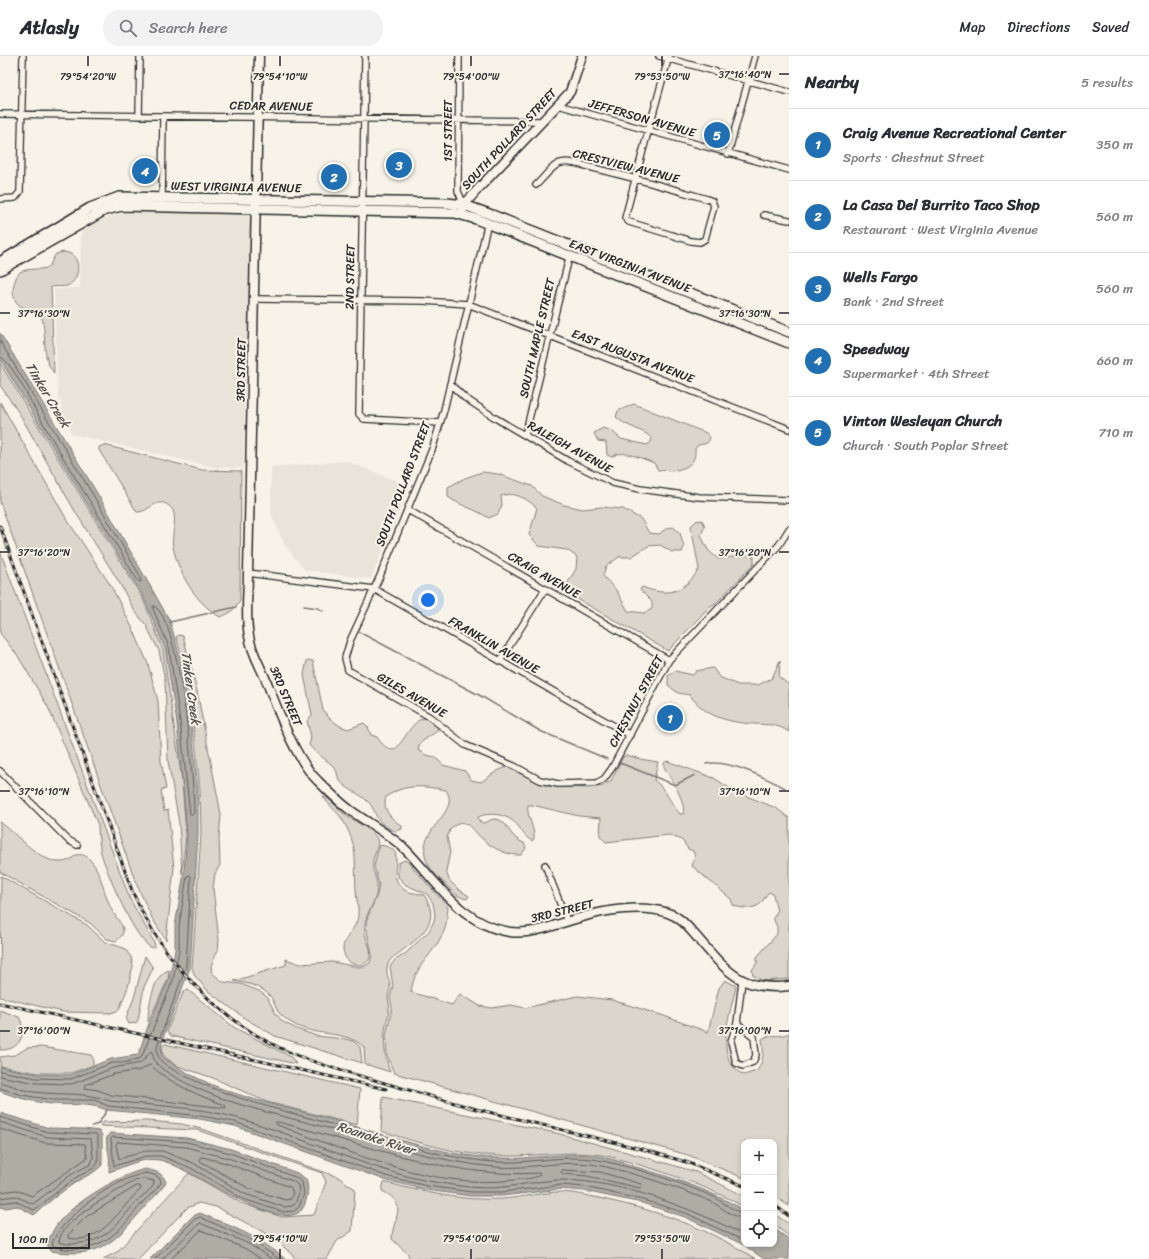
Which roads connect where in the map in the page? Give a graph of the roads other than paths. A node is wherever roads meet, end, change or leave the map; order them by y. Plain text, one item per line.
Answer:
1 (23, 56) edge
2 (140, 56) edge
3 (259, 56) edge
4 (365, 56) edge
5 (459, 56) edge
6 (582, 56) edge
7 (659, 56) edge
8 (754, 56) edge
9 (669, 57) edge
10 (748, 81) junction
11 (789, 92) edge
12 (558, 105) junction
13 (0, 114) edge
14 (22, 114) junction
15 (139, 116) junction
16 (163, 116) junction
17 (258, 117) junction
18 (364, 119) junction
19 (458, 120) junction
20 (542, 121) junction
21 (648, 132) junction
22 (728, 154) junction
23 (789, 170) edge
24 (635, 179) junction
25 (536, 185) dead end
26 (0, 199) edge
27 (257, 199) junction
28 (162, 202) junction
29 (363, 207) junction
30 (256, 209) junction
31 (463, 210) junction
32 (492, 215) junction
33 (764, 215) dead end
34 (789, 220) edge
35 (488, 223) junction
36 (571, 251) junction
37 (0, 262) edge
38 (0, 270) edge
39 (255, 299) junction
40 (361, 300) junction
41 (468, 304) junction
42 (789, 332) edge
43 (550, 335) junction
44 (789, 343) edge
45 (450, 384) junction
46 (440, 423) junction
47 (789, 430) edge
48 (525, 435) junction
49 (789, 500) edge
50 (408, 510) junction
51 (789, 528) edge
52 (248, 573) junction
53 (374, 589) junction
54 (545, 589) junction
55 (669, 660) junction
56 (500, 661) junction
57 (345, 664) joint
58 (630, 735) junction
59 (0, 771) edge
60 (532, 776) joint
61 (77, 845) dead end
62 (544, 865) dead end
63 (567, 922) junction
64 (742, 981) junction
65 (789, 986) edge
66 (737, 1023) junction

1 - 14 street
2 - 15 street
3 - 17 street, 3RD STREET
4 - 18 street, 2ND STREET
5 - 19 street, 1ST STREET
6 - 12 street, SOUTH POLLARD STREET
7 - 9 street
8 - 10 street
9 - 10 street
9 - 21 street
10 - 11 street
10 - 22 street
12 - 20 street, SOUTH POLLARD STREET
12 - 21 street, JEFFERSON AVENUE
13 - 14 street, CEDAR AVENUE
14 - 15 street, CEDAR AVENUE
14 - 26 street
15 - 16 street, CEDAR AVENUE
16 - 17 street, CEDAR AVENUE
16 - 28 street
17 - 18 street, CEDAR AVENUE
17 - 27 street, 3RD STREET
18 - 19 street, CEDAR AVENUE
18 - 29 street, 2ND STREET
19 - 20 street, CEDAR AVENUE
19 - 31 street, 1ST STREET
20 - 31 street, SOUTH POLLARD STREET
21 - 22 street, JEFFERSON AVENUE
21 - 24 street
22 - 23 street, JEFFERSON AVENUE
24 - 24 street, CRESTVIEW AVENUE
24 - 25 street, CRESTVIEW AVENUE
27 - 28 main road, WEST VIRGINIA AVENUE
27 - 29 main road, WEST VIRGINIA AVENUE
27 - 30 street, 3RD STREET
28 - 30 main road, WEST VIRGINIA AVENUE
28 - 37 main road, WEST VIRGINIA AVENUE
28 - 38 main road, WEST VIRGINIA AVENUE
29 - 30 main road, WEST VIRGINIA AVENUE
29 - 31 main road, WEST VIRGINIA AVENUE
29 - 40 street, 2ND STREET
30 - 39 street, 3RD STREET
31 - 32 main road, EAST VIRGINIA AVENUE
31 - 35 main road, EAST VIRGINIA AVENUE
32 - 35 street, SOUTH POLLARD STREET
32 - 36 main road, EAST VIRGINIA AVENUE
33 - 34 street
35 - 36 main road, EAST VIRGINIA AVENUE
35 - 41 street, SOUTH POLLARD STREET
36 - 42 main road, EAST VIRGINIA AVENUE
36 - 43 street, SOUTH MAPLE STREET
36 - 44 main road, EAST VIRGINIA AVENUE
39 - 40 street, EAST AUGUSTA AVENUE
39 - 52 street, 3RD STREET
40 - 41 street, EAST AUGUSTA AVENUE
40 - 46 street, 2ND STREET
41 - 43 street, EAST AUGUSTA AVENUE
41 - 45 street, SOUTH POLLARD STREET
43 - 47 street, EAST AUGUSTA AVENUE
43 - 48 street, SOUTH MAPLE STREET
45 - 46 street, SOUTH POLLARD STREET
45 - 48 street, RALEIGH AVENUE
46 - 50 street, SOUTH POLLARD STREET
48 - 49 street, RALEIGH AVENUE
50 - 53 street, SOUTH POLLARD STREET
50 - 54 street, CRAIG AVENUE
51 - 55 street, CHESTNUT STREET
52 - 53 street, FRANKLIN AVENUE
52 - 63 street, 3RD STREET
53 - 56 street, FRANKLIN AVENUE
53 - 57 street, SOUTH POLLARD STREET
54 - 55 street, CRAIG AVENUE
54 - 56 street
55 - 58 street, CHESTNUT STREET
56 - 58 street, FRANKLIN AVENUE
57 - 60 street, GILES AVENUE
58 - 60 street, CHESTNUT STREET
59 - 61 street
62 - 63 street
63 - 64 street, 3RD STREET
64 - 65 street, 3RD STREET
64 - 66 street
66 - 66 street

